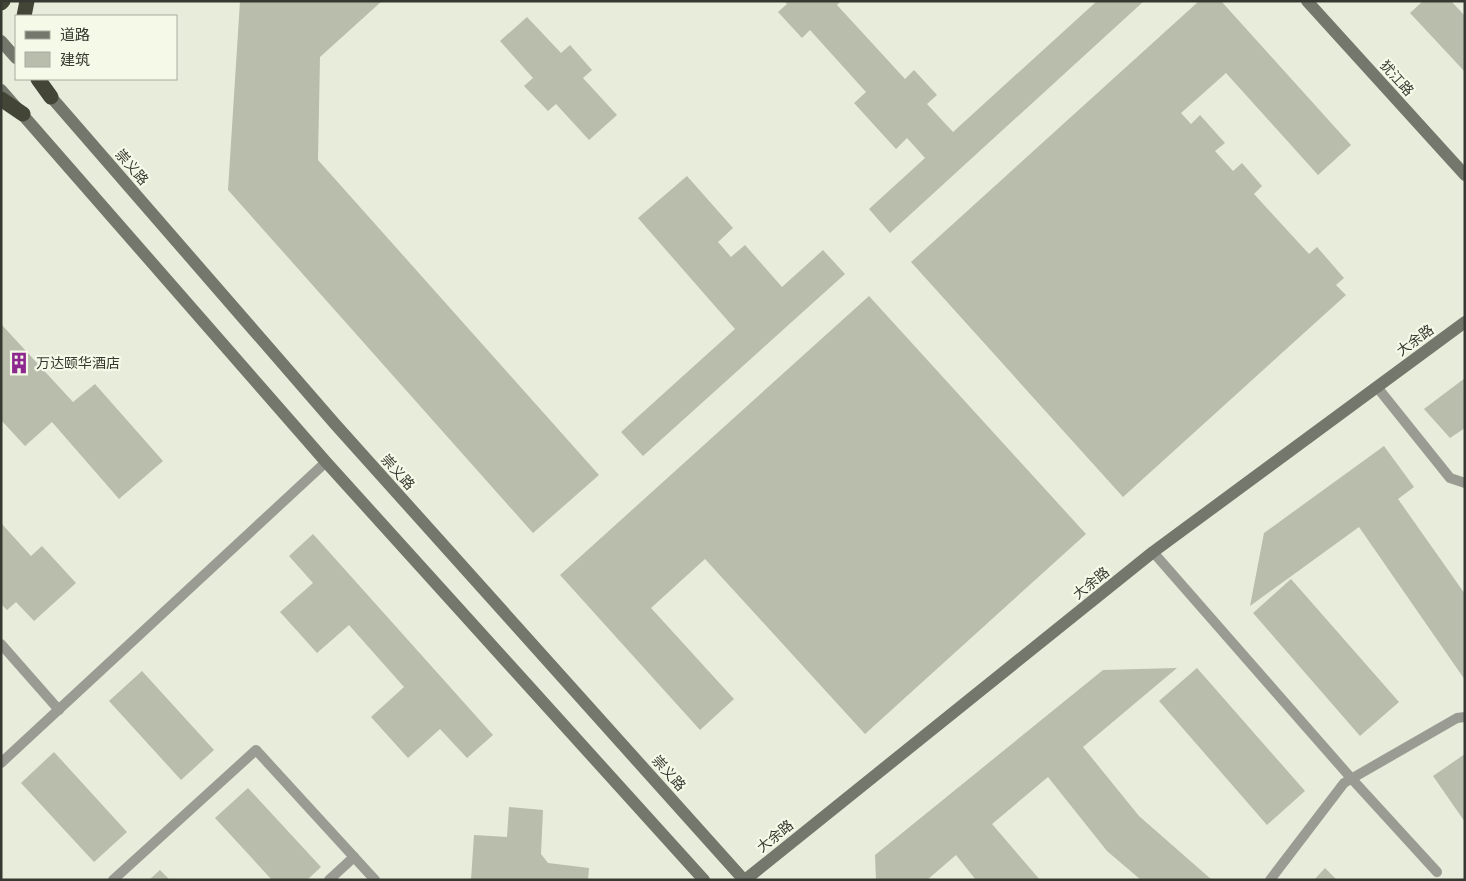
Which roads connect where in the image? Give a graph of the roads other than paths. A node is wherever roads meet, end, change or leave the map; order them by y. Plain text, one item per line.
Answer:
1 (27, 1) edge
2 (1306, 1) edge
3 (24, 15) edge
4 (1, 41) edge
5 (15, 57) edge
6 (38, 80) edge
7 (1, 90) edge
8 (51, 96) joint
9 (1, 99) edge
10 (23, 114) junction
11 (1465, 175) edge
12 (1465, 322) edge
13 (1377, 387) junction
14 (326, 462) junction
15 (1465, 483) edge
16 (1153, 552) junction
17 (1, 644) edge
18 (59, 710) junction
19 (1465, 717) edge
20 (1, 763) edge
21 (1351, 778) junction
22 (354, 857) junction
23 (1437, 872) dead end
24 (113, 880) edge
25 (330, 880) edge
26 (375, 880) edge
27 (704, 880) edge
28 (744, 880) edge
29 (1270, 880) edge

1 - 3 highway
2 - 11 main road, 犹江路
4 - 5 main road
6 - 8 highway
7 - 10 main road
8 - 28 main road, 崇义路
9 - 10 highway
10 - 14 main road
12 - 13 main road, 大余路
13 - 15 lane
13 - 16 main road, 大余路
14 - 18 lane
14 - 27 main road
16 - 21 lane
16 - 28 main road, 大余路
17 - 18 lane
18 - 20 lane
19 - 21 lane
21 - 23 lane
21 - 29 lane
22 - 24 lane
22 - 25 lane
22 - 26 lane

